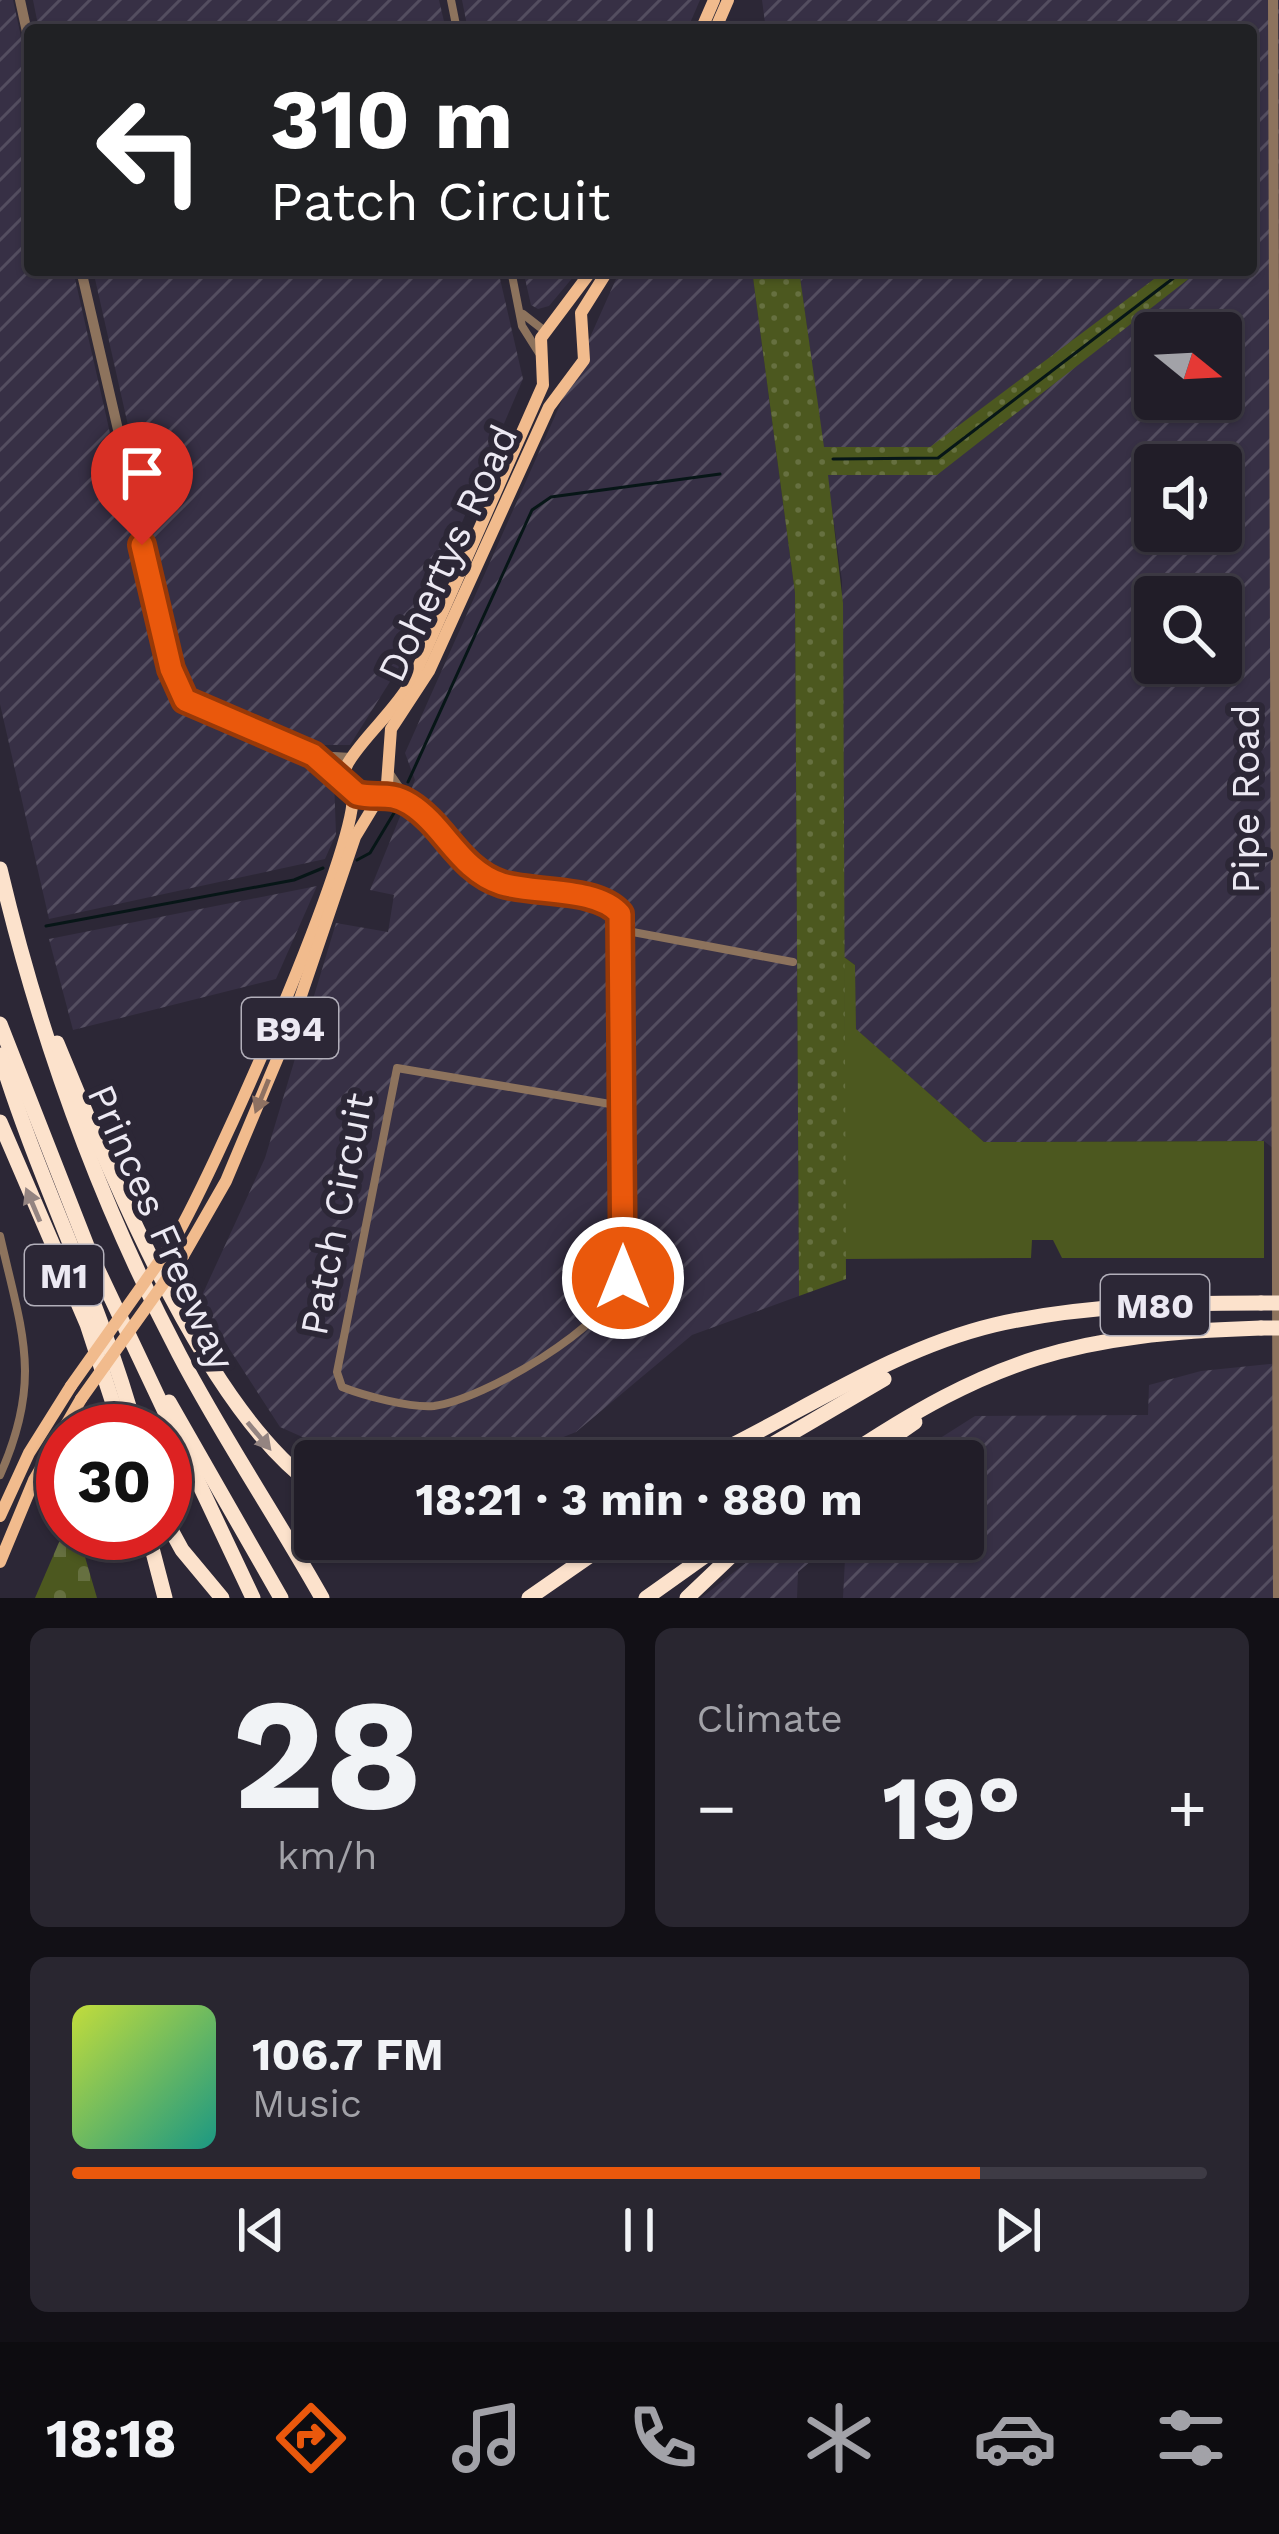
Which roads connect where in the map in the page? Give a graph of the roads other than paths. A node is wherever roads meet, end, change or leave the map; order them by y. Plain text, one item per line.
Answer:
1 (1273, 0) edge
2 (81, 276) edge
3 (512, 276) edge
4 (588, 276) edge
5 (604, 276) edge
6 (1276, 299) edge
7 (519, 308) junction
8 (548, 330) junction
9 (581, 334) junction
10 (541, 359) junction
11 (575, 369) junction
12 (1277, 529) edge
13 (1277, 735) edge
14 (313, 755) junction
15 (354, 756) junction
16 (388, 768) junction
17 (350, 788) junction
18 (380, 792) junction
19 (412, 805) junction
20 (0, 869) edge
21 (14, 925) junction
22 (622, 930) junction
23 (793, 962) dead end
24 (0, 1024) edge
25 (0, 1055) edge
26 (622, 1106) junction
27 (0, 1122) edge
28 (1278, 1145) edge
29 (0, 1236) edge
30 (89, 1251) junction
31 (1270, 1303) edge
32 (1049, 1318) junction
33 (1279, 1328) edge
34 (1056, 1348) junction
35 (113, 1404) edge
36 (128, 1404) edge
37 (742, 1440) edge
38 (781, 1440) edge
39 (872, 1440) edge
40 (891, 1440) edge
41 (294, 1470) edge
42 (1278, 1470) edge
43 (0, 1475) edge
44 (0, 1516) edge
45 (155, 1560) edge
46 (190, 1560) edge
47 (584, 1560) edge
48 (700, 1560) edge
49 (727, 1560) edge
50 (0, 1562) edge
51 (320, 1595) edge
52 (165, 1598) edge
53 (222, 1598) edge
54 (253, 1598) edge
55 (281, 1598) edge
56 (530, 1598) edge
57 (646, 1598) edge
58 (687, 1598) edge
59 (1278, 1598) edge

1 - 6 street, Pipe Road
2 - 14 street
3 - 7 street
4 - 8 main road, B94
5 - 9 main road, B94
6 - 12 street, Pipe Road
7 - 8 street
7 - 10 street
8 - 9 main road
8 - 10 main road, B94
9 - 11 main road, B94
10 - 11 main road
10 - 15 main road, Dohertys Road / B94
11 - 16 main road, Dohertys Road / B94
12 - 13 street, Pipe Road
13 - 28 street, Pipe Road
14 - 15 street
14 - 17 street
15 - 16 main road
15 - 17 main road, B94
16 - 18 main road, B94
16 - 19 street
17 - 18 main road
17 - 44 main road, B94, bridge
18 - 19 street
18 -> 50 main road, B94, bridge
19 - 22 street
20 - 21 highway, Princes Freeway / M1
21 -> 41 highway
21 - 51 highway, Princes Freeway / M1
22 - 23 street
22 - 26 street, Patch Circuit
24 - 30 highway, Princes Freeway / M1
25 - 36 highway
26 - 26 street, Patch Circuit
35 -> 27 highway, M1
28 - 42 street, Pipe Road
29 - 43 street
30 - 54 highway
30 - 55 highway, M1
31 - 32 highway, M80
32 - 37 highway
32 - 38 highway
33 - 34 highway, M80, bridge
34 - 39 highway
34 - 40 highway
42 - 59 street, Pipe Road
45 - 52 highway
46 - 53 highway
47 - 56 highway
48 - 57 highway
49 - 58 highway

